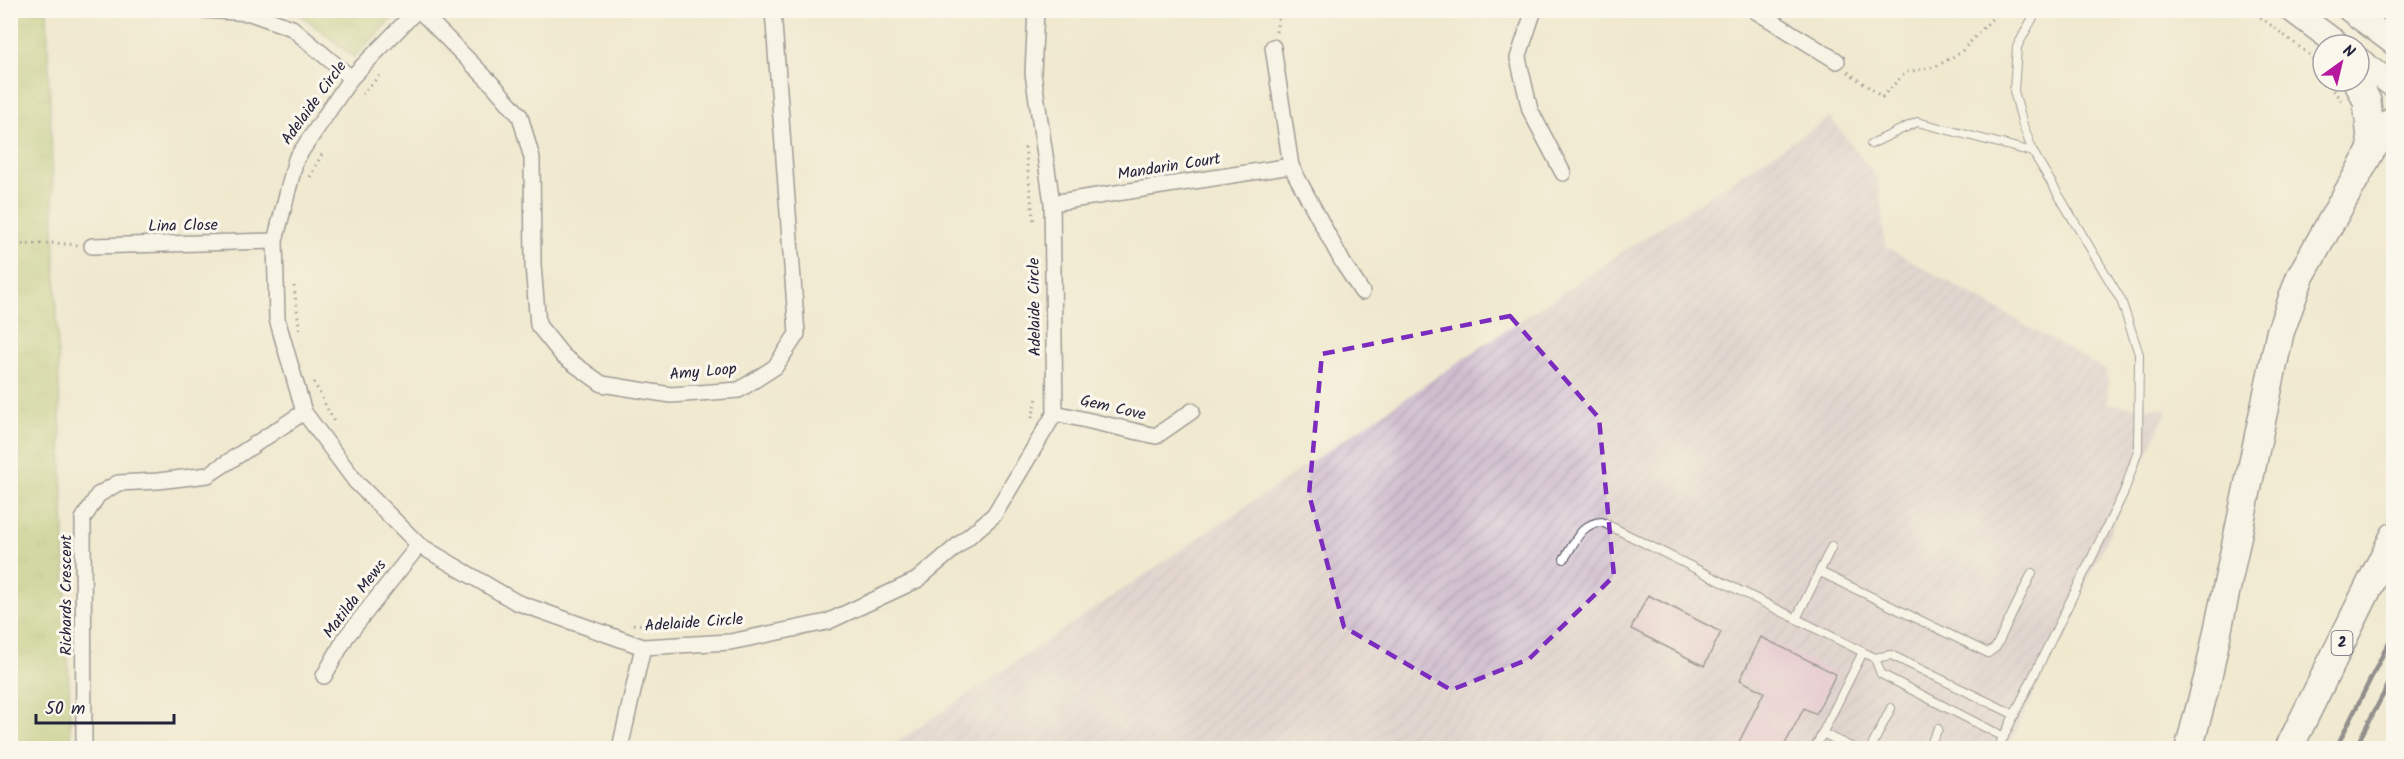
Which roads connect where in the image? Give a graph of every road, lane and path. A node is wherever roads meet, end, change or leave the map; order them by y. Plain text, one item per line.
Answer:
1 (204, 10) edge
2 (418, 10) edge
3 (773, 10) edge
4 (1036, 10) edge
5 (1280, 10) edge
6 (1534, 10) edge
7 (1754, 10) edge
8 (2000, 10) edge
9 (2037, 10) edge
10 (2251, 10) edge
11 (2292, 10) edge
12 (2350, 10) edge
13 (2323, 33) edge
14 (2394, 43) edge
15 (1273, 47) joint
16 (2311, 57) edge
17 (1837, 62) joint
18 (2371, 69) edge
19 (351, 78) junction
20 (2394, 86) edge
21 (2333, 93) edge
22 (2352, 93) edge
23 (2394, 120) edge
24 (1871, 144) dead end
25 (2372, 150) junction
26 (2033, 152) junction
27 (1291, 166) junction
28 (1563, 173) dead end
29 (1052, 203) junction
30 (275, 241) junction
31 (10, 245) edge
32 (92, 246) joint
33 (1362, 292) dead end
34 (1192, 411) dead end
35 (304, 412) junction
36 (1054, 413) junction
37 (2394, 536) edge
38 (419, 545) junction
39 (1832, 546) dead end
40 (1564, 559) dead end
41 (1820, 572) junction
42 (2032, 573) dead end
43 (1796, 619) junction
44 (643, 647) junction
45 (1863, 652) junction
46 (1875, 658) junction
47 (324, 676) dead end
48 (1891, 708) dead end
49 (2015, 716) junction
50 (1938, 729) dead end
51 (1822, 733) junction
52 (2004, 737) junction
53 (84, 748) edge
54 (620, 748) edge
55 (1815, 748) edge
56 (1853, 748) edge
57 (1871, 748) edge
58 (1928, 748) edge
59 (1998, 748) edge
60 (2189, 748) edge
61 (2289, 748) edge

1 - 19 street
2 - 3 street, Amy Loop
2 - 19 street, Adelaide Circle
4 - 29 street, Adelaide Circle
5 - 15 path
6 - 28 street
7 - 17 street
8 - 17 path
9 - 26 lane
10 - 16 path
11 - 13 main road
12 - 14 main road
15 - 27 street
18 - 20 main road
19 - 30 street, Adelaide Circle
21 - 22 path
22 - 25 highway
23 - 25 highway
24 - 26 lane
25 - 60 highway
26 - 49 lane
27 - 29 street, Mandarin Court
27 - 33 street
29 - 36 street, Adelaide Circle
30 - 32 street, Lina Close
30 - 35 street, Adelaide Circle
31 - 32 path
34 - 36 street, Gem Cove
35 - 38 street, Adelaide Circle
35 - 53 street, Richards Crescent
36 - 44 street, Adelaide Circle
37 - 61 highway, 2
38 - 44 street, Adelaide Circle
38 - 47 street, Matilda Mews
39 - 41 lane
40 - 43 lane
41 - 42 lane
41 - 43 lane
43 - 45 lane
44 - 54 street
45 - 46 lane
45 - 51 lane
46 - 49 lane
46 - 52 lane
48 - 57 lane
49 - 52 lane
50 - 58 lane
51 - 55 lane
51 - 56 lane
52 - 59 lane

